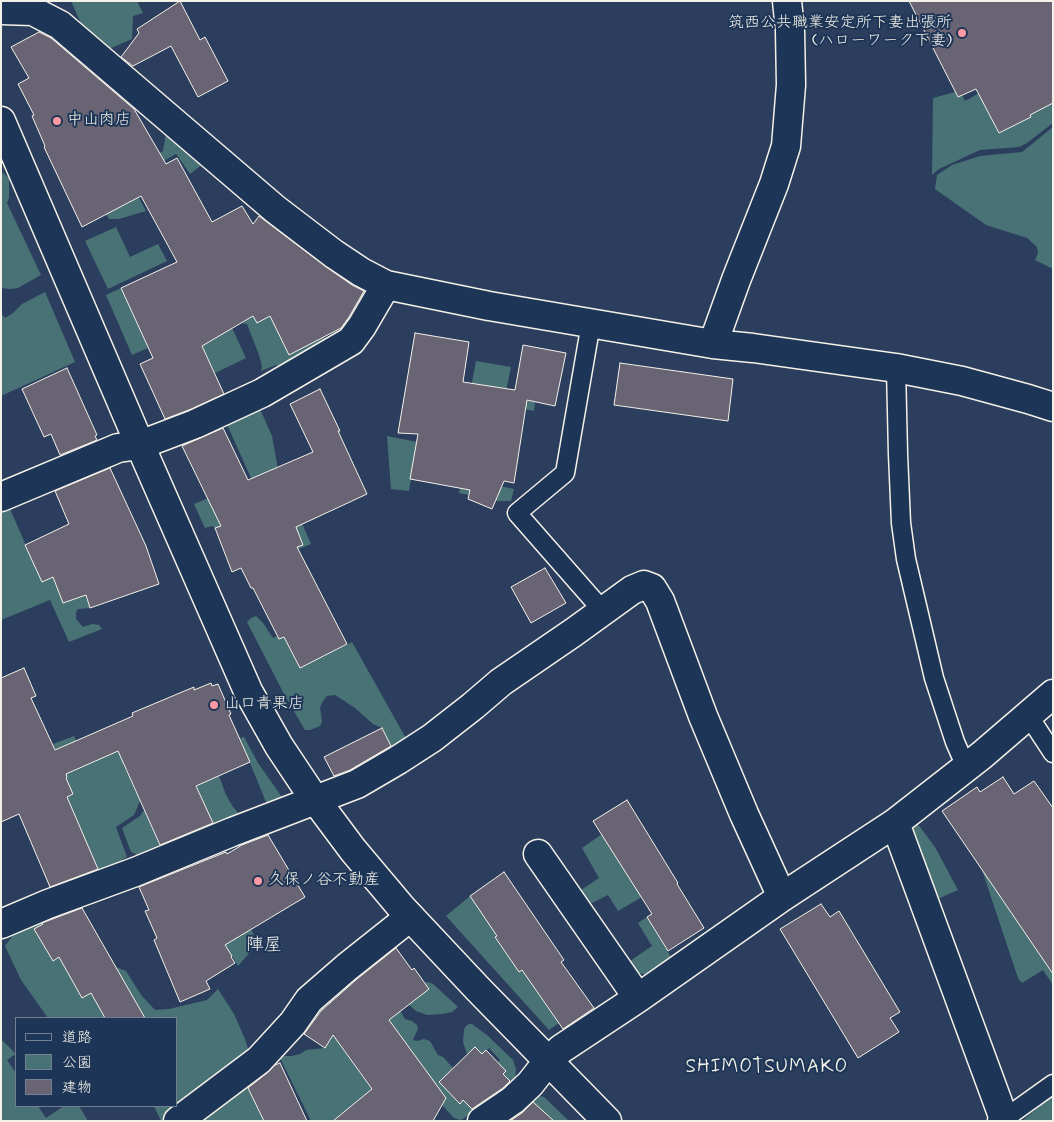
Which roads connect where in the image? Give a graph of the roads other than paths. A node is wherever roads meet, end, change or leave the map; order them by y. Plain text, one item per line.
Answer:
1 (787, 1) edge
2 (1, 10) edge
3 (1, 121) edge
4 (386, 285) junction
5 (591, 323) junction
6 (713, 344) junction
7 (896, 368) junction
8 (1053, 407) edge
9 (140, 446) junction
10 (1, 497) edge
11 (603, 611) junction
12 (1053, 694) edge
13 (1028, 716) junction
14 (1053, 753) edge
15 (966, 767) junction
16 (316, 800) junction
17 (895, 823) junction
18 (538, 854) dead end
19 (782, 896) junction
20 (410, 917) junction
21 (1, 924) edge
22 (638, 998) junction
23 (549, 1060) junction
24 (1053, 1084) edge
25 (1003, 1120) edge
26 (178, 1121) edge
27 (482, 1121) edge
28 (607, 1121) edge

1 - 6 street
2 - 4 street
3 - 9 street
4 - 5 street
4 - 9 street
5 - 6 street
5 - 11 lane
6 - 7 street
7 - 8 street
7 - 15 lane
9 - 10 street
9 - 16 street
11 - 16 street
11 - 19 street
12 - 13 street
13 - 14 lane
13 - 15 street
15 - 17 street
16 - 20 street
16 - 21 street
17 - 19 street
17 - 25 street
18 - 22 street
19 - 22 street
20 - 23 street
20 - 26 street
22 - 23 street
23 - 27 street
23 - 28 street
24 - 25 lane

